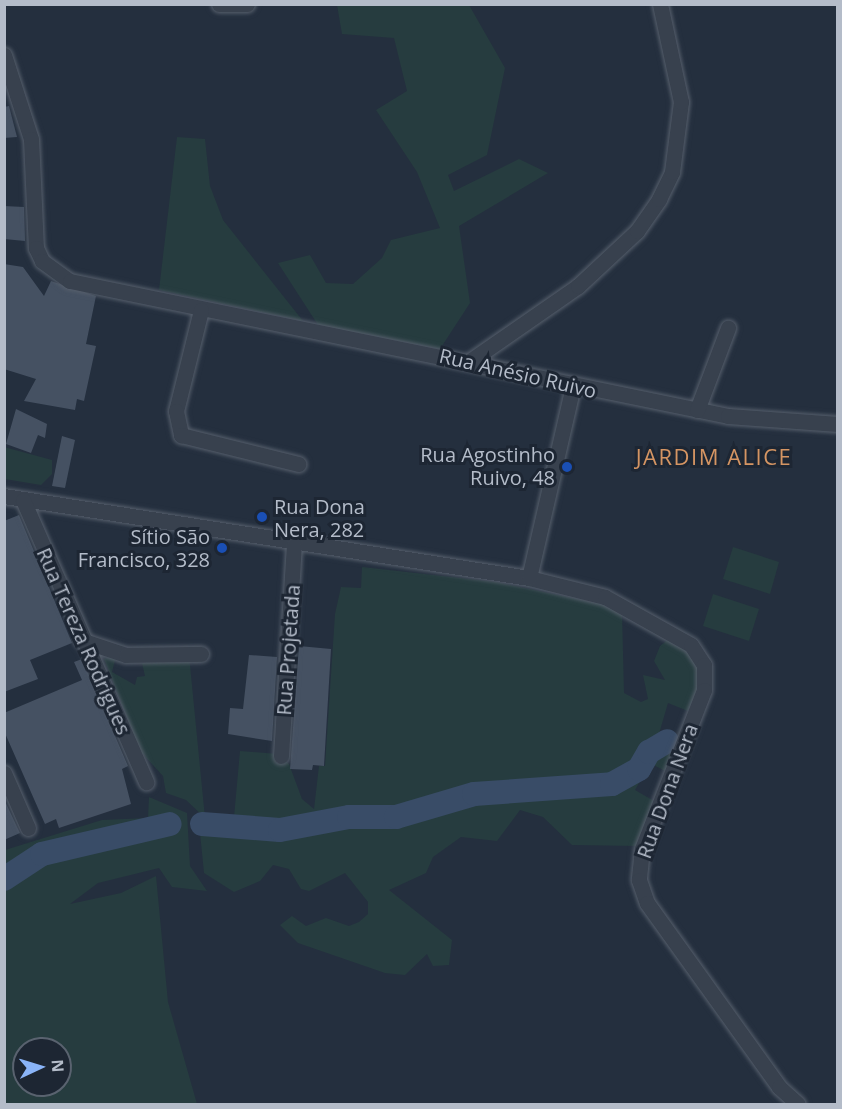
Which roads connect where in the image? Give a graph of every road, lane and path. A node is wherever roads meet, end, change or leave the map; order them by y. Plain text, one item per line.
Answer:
1 (219, 4) edge
2 (247, 4) edge
3 (660, 4) edge
4 (4, 55) edge
5 (201, 310) junction
6 (728, 328) dead end
7 (470, 361) junction
8 (573, 386) junction
9 (698, 410) junction
10 (837, 424) edge
11 (298, 464) dead end
12 (4, 496) edge
13 (22, 500) junction
14 (294, 544) junction
15 (529, 578) junction
16 (81, 640) junction
17 (201, 654) dead end
18 (281, 756) dead end
19 (4, 773) edge
20 (146, 782) dead end
21 (28, 828) dead end
22 (798, 1104) edge

1 - 2 street
3 - 7 street
4 - 5 street, Rua Anésio Ruivo
5 - 7 street, Rua Anésio Ruivo
5 - 11 street
6 - 9 street
7 - 8 street, Rua Anésio Ruivo
8 - 9 street, Rua Anésio Ruivo
8 - 15 street
9 - 10 street, Rua Anésio Ruivo
12 - 13 street, Rua Dona Nera
13 - 14 street, Rua Dona Nera
13 - 16 street, Rua Tereza Rodrigues
14 - 15 street, Rua Dona Nera
14 - 18 street, Rua Projetada
15 - 22 street, Rua Dona Nera
16 - 17 street
16 - 20 street, Rua Tereza Rodrigues
19 - 21 street

